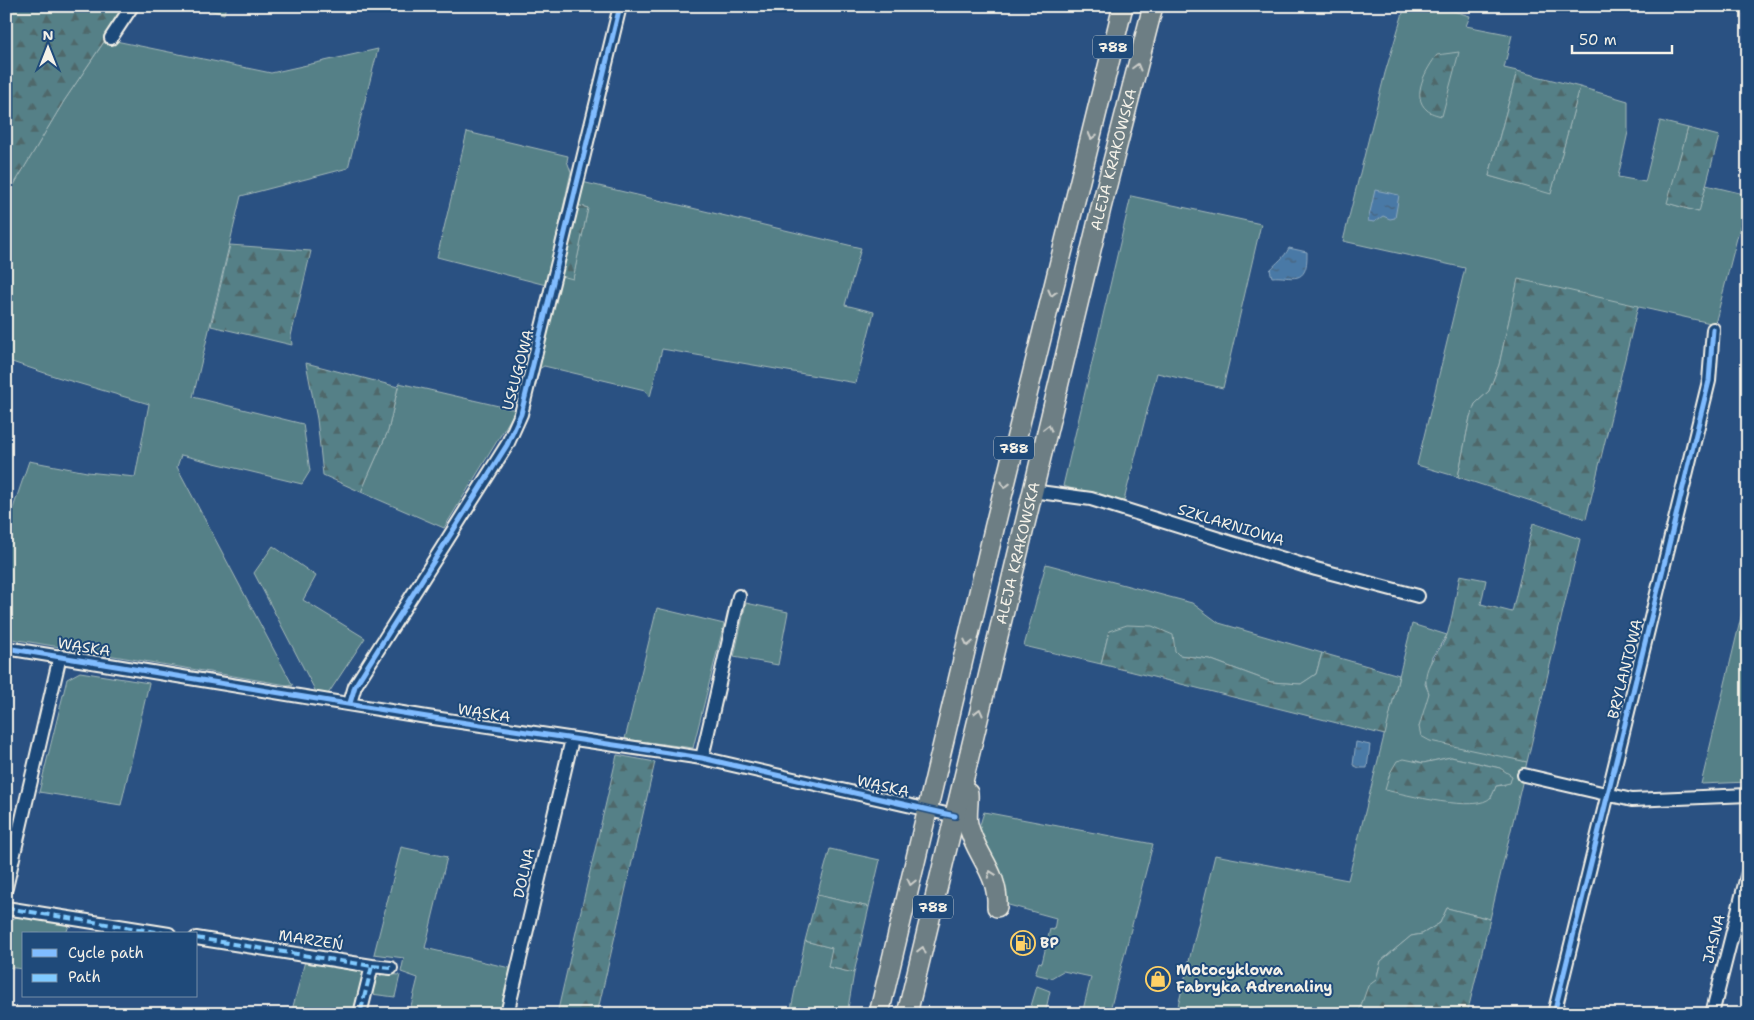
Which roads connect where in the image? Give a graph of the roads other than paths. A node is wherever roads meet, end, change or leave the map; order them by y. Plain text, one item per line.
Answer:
1 (132, 6) edge
2 (620, 6) edge
3 (1123, 6) edge
4 (1152, 6) edge
5 (111, 38) dead end
6 (1713, 329) dead end
7 (1032, 491) junction
8 (739, 596) dead end
9 (1418, 596) dead end
10 (6, 648) edge
11 (60, 656) junction
12 (350, 704) junction
13 (572, 739) junction
14 (702, 758) junction
15 (968, 759) junction
16 (1524, 774) dead end
17 (1748, 795) edge
18 (1607, 796) junction
19 (928, 809) junction
20 (955, 816) junction
21 (1748, 872) edge
22 (6, 888) edge
23 (997, 907) dead end
24 (6, 908) edge
25 (156, 932) edge
26 (198, 938) edge
27 (372, 966) junction
28 (391, 968) dead end
29 (912, 1008) edge
30 (360, 1014) edge
31 (508, 1014) edge
32 (879, 1014) edge
33 (1554, 1014) edge
34 (1712, 1014) edge

1 - 5 street
2 - 12 street, USŁUGOWA
3 -> 19 main road, ALEJA KRAKOWSKA / 788
7 -> 4 main road, ALEJA KRAKOWSKA / 788
6 - 18 street, BRYLANTOWA
7 - 9 street, SZKLARNIOWA
15 -> 7 main road, ALEJA KRAKOWSKA / 788
8 - 14 street
10 - 11 street, WĄSKA
11 - 12 street, WĄSKA
11 - 22 street
12 - 13 street, WĄSKA
13 - 14 street, WĄSKA
13 - 31 street, DOLNA
14 - 19 street, WĄSKA
15 - 20 main road, ALEJA KRAKOWSKA / 788
23 -> 15 main road
16 - 18 street
17 - 18 street
18 - 33 street, BRYLANTOWA
19 - 20 street, WĄSKA
19 -> 32 main road, ALEJA KRAKOWSKA / 788
29 -> 20 main road, ALEJA KRAKOWSKA / 788
21 - 34 street, JASNA
24 - 25 street
26 - 27 street, MARZEŃ
27 - 28 street, MARZEŃ
27 - 30 street

